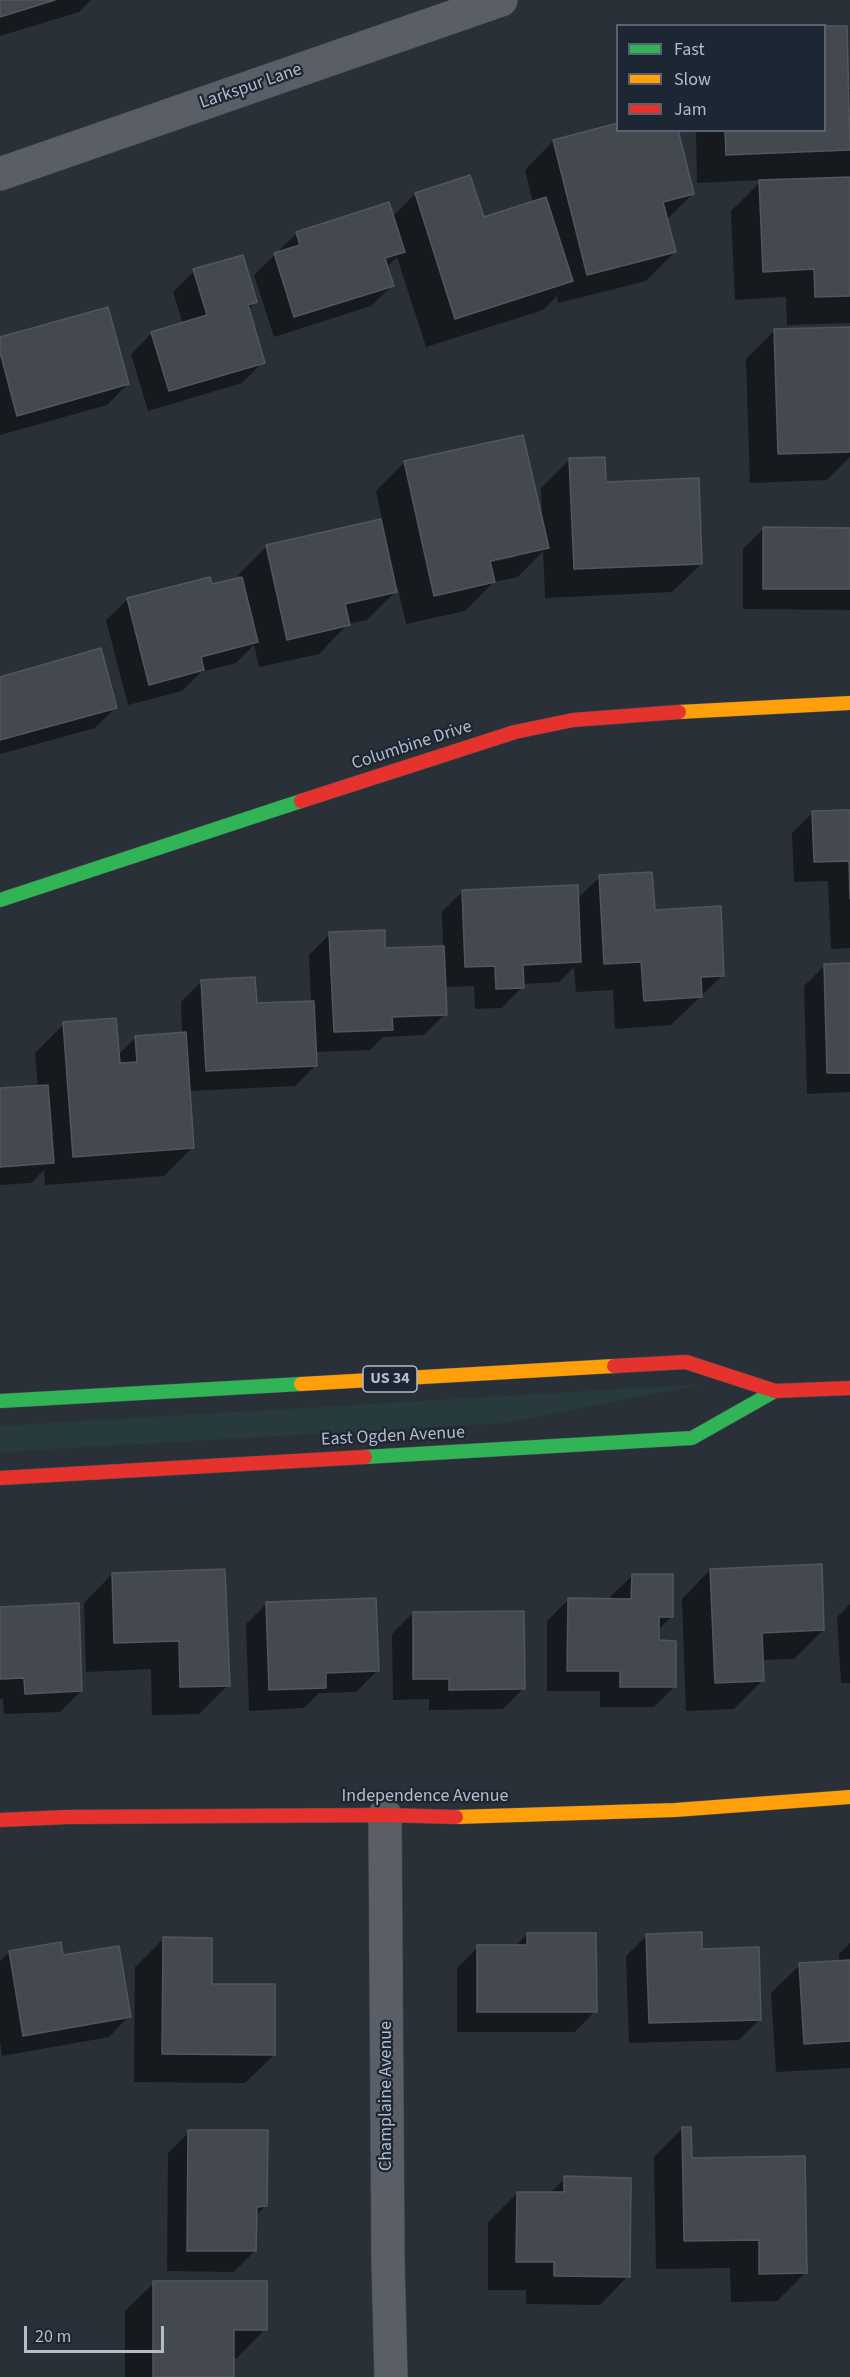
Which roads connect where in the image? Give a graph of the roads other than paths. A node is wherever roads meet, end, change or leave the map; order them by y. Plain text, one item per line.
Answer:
1 (501, 0) edge
2 (0, 174) edge
3 (850, 703) edge
4 (0, 900) edge
5 (850, 1388) edge
6 (775, 1391) junction
7 (0, 1401) edge
8 (0, 1478) edge
9 (850, 1797) edge
10 (386, 1815) junction
11 (0, 1820) edge
12 (391, 2377) edge

1 - 2 street, Larkspur Lane
3 - 4 street, Columbine Drive
5 - 6 street, East Ogden Avenue / US 34
6 - 7 street, East Ogden Avenue / US 34
6 - 8 street, East Ogden Avenue / US 34
9 - 10 street, Independence Avenue
10 - 11 street, Independence Avenue
10 - 12 street, Champlaine Avenue

